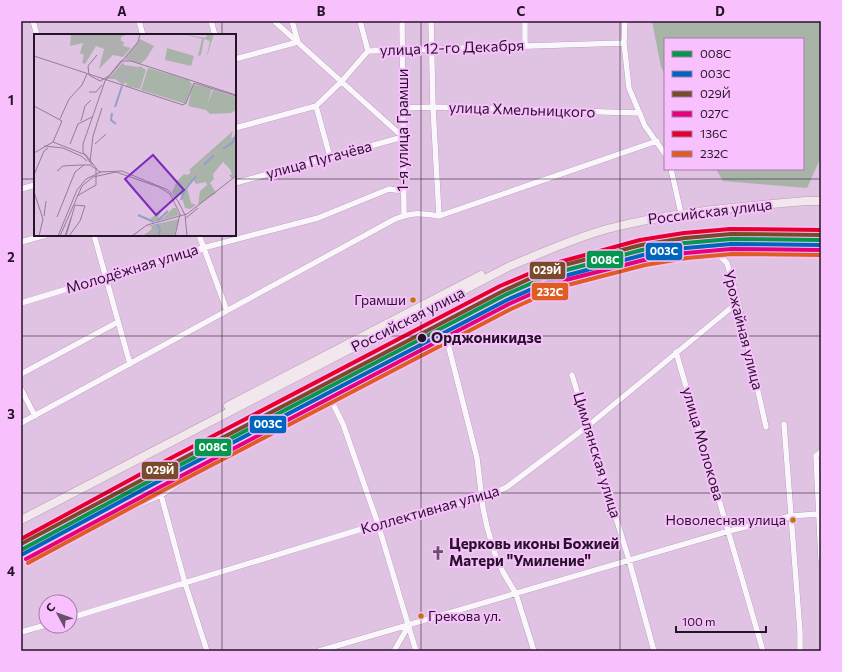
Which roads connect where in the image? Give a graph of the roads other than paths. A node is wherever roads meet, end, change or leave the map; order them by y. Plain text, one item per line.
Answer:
1 (33, 21) edge
2 (139, 21) edge
3 (211, 21) edge
4 (274, 21) edge
5 (292, 21) edge
6 (360, 21) edge
7 (402, 21) edge
8 (431, 21) edge
9 (524, 21) edge
10 (625, 21) edge
11 (37, 34) edge
12 (143, 34) edge
13 (215, 34) edge
14 (298, 42) junction
15 (624, 43) junction
16 (525, 46) junction
17 (431, 49) junction
18 (402, 50) junction
19 (368, 51) junction
20 (236, 59) edge
21 (342, 81) junction
22 (316, 106) junction
23 (433, 107) junction
24 (403, 108) junction
25 (640, 113) junction
26 (236, 128) edge
27 (403, 137) junction
28 (657, 141) junction
29 (664, 152) edge
30 (330, 157) junction
31 (672, 170) edge
32 (236, 183) edge
33 (34, 185) edge
34 (21, 189) edge
35 (403, 191) junction
36 (821, 196) edge
37 (821, 201) edge
38 (680, 209) junction
39 (404, 216) junction
40 (438, 216) junction
41 (42, 236) edge
42 (94, 236) edge
43 (199, 236) edge
44 (21, 242) edge
45 (203, 248) junction
46 (105, 278) junction
47 (738, 302) junction
48 (21, 303) edge
49 (227, 311) junction
50 (118, 322) junction
51 (447, 340) junction
52 (676, 352) junction
53 (130, 364) junction
54 (21, 374) edge
55 (572, 375) dead end
56 (21, 389) edge
57 (330, 398) junction
58 (34, 416) junction
59 (21, 423) edge
60 (784, 424) dead end
61 (589, 425) junction
62 (766, 427) dead end
63 (821, 452) edge
64 (161, 495) junction
65 (482, 498) junction
66 (21, 514) edge
67 (818, 514) junction
68 (791, 516) junction
69 (21, 520) edge
70 (378, 524) junction
71 (728, 531) junction
72 (21, 559) edge
73 (821, 559) edge
74 (629, 560) junction
75 (185, 583) junction
76 (516, 594) junction
77 (78, 616) edge
78 (409, 625) junction
79 (38, 627) edge
80 (21, 632) edge
81 (207, 651) edge
82 (319, 651) edge
83 (394, 651) edge
84 (416, 651) edge
85 (534, 651) edge
86 (654, 651) edge
87 (763, 651) edge
88 (800, 651) edge

1 - 11 street
2 - 12 street
3 - 13 street
4 - 14 street
5 - 14 street
6 - 19 street
7 - 18 street, 1-я улица Грамши
8 - 17 street
9 - 16 street
10 - 15 street
14 - 20 street
14 - 21 street
15 - 16 street, улица 12-го Декабря
15 - 25 street
16 - 17 street, улица 12-го Декабря
17 - 18 street, улица 12-го Декабря
17 - 23 street
18 - 19 street, улица 12-го Декабря
18 - 24 street, 1-я улица Грамши
19 - 21 street, улица 12-го Декабря
21 - 22 street, улица 12-го Декабря
21 - 27 street
22 - 26 street, улица 12-го Декабря
22 - 30 street
23 - 24 street, улица Хмельницкого
23 - 25 street, улица Хмельницкого
23 - 40 street
24 - 27 street, 1-я улица Грамши
25 - 28 street
27 - 30 street, улица Пугачёва
27 - 35 street, 1-я улица Грамши
28 - 29 street
28 - 40 street
30 - 32 street, улица Пугачёва
31 - 38 street
33 - 34 street
35 - 39 street, 1-я улица Грамши
35 - 45 street, Молодёжная улица
36 - 38 main road, Российская улица
37 - 69 main road, Российская улица
38 - 66 main road, Российская улица
39 - 40 street
39 - 49 street
41 - 44 street
42 - 46 street
43 - 45 street
45 - 46 street, Молодёжная улица
45 - 49 street
46 - 48 street, Молодёжная улица
46 - 50 street
47 - 51 street, Урожайная улица
47 - 52 street, Коллективная улица
47 - 62 street, Урожайная улица
49 - 53 street
50 - 53 street
50 - 54 street
51 - 57 street
51 - 65 street
52 - 61 street, Коллективная улица
52 - 71 street, улица Молокова
53 - 58 street
55 - 61 street, Цимлянская улица
56 - 58 street
57 - 64 street
57 - 70 street
58 - 59 street
60 - 68 street
61 - 65 street, Коллективная улица
61 - 74 street, Цимлянская улица
63 - 67 street
64 - 72 street
64 - 75 street
65 - 70 street, Коллективная улица
65 - 76 street
67 - 68 street
67 - 73 street
68 - 71 street
68 - 88 street
70 - 75 street, Коллективная улица
70 - 78 street
71 - 74 street
71 - 87 street, улица Молокова
74 - 76 street
74 - 86 street, Цимлянская улица
75 - 77 street, Коллективная улица
75 - 81 street
76 - 78 street
76 - 85 street
78 - 82 street
78 - 83 street
78 - 84 street
79 - 80 street

